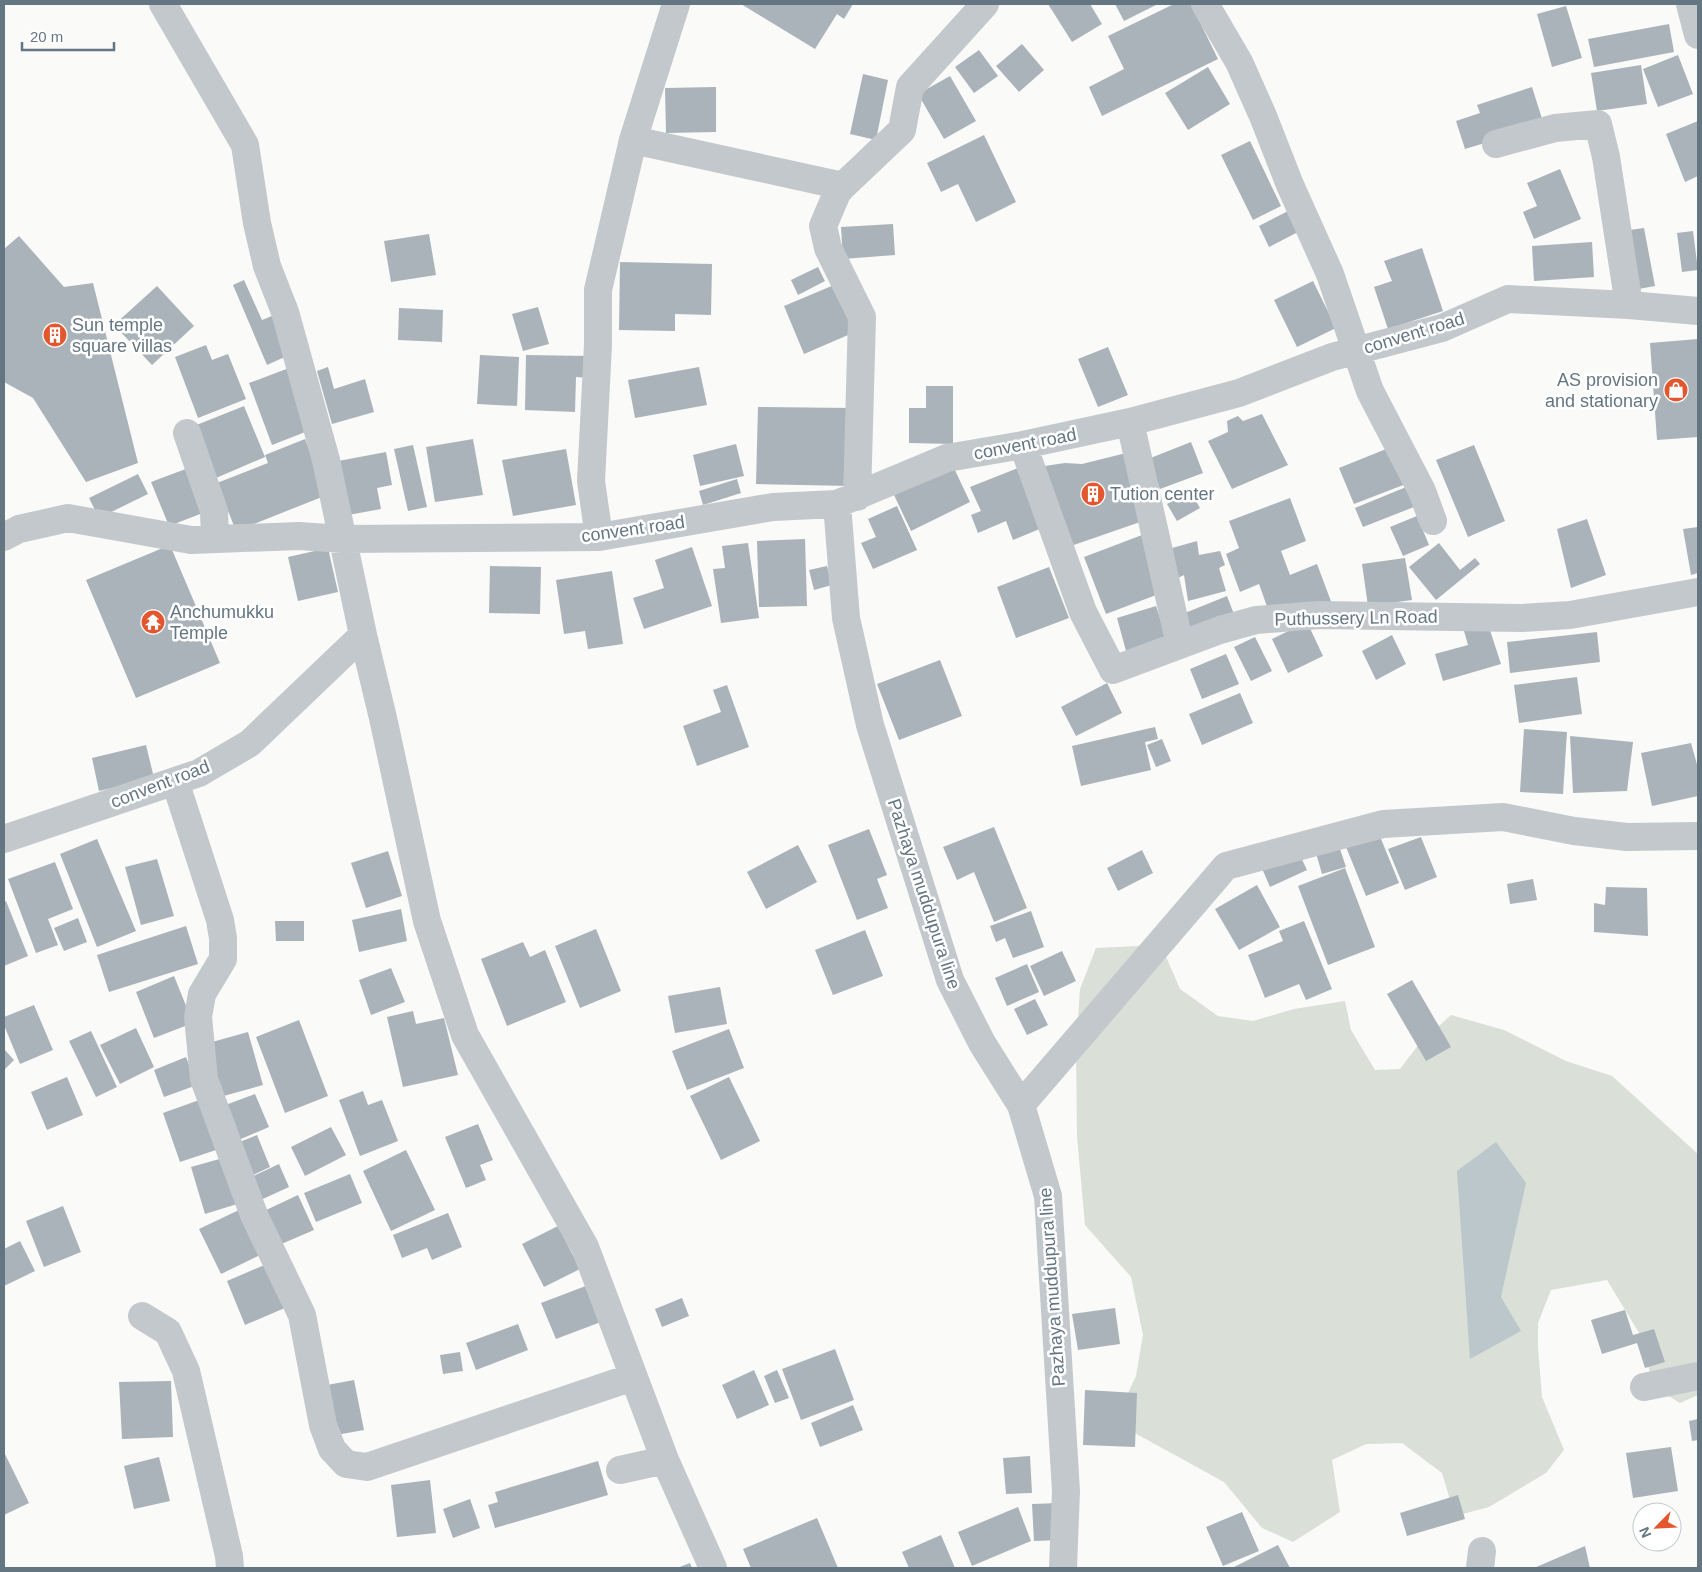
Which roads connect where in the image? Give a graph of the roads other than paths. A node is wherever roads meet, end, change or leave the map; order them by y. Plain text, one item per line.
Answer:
1 (163, 4) edge
2 (676, 4) edge
3 (985, 4) edge
4 (1205, 4) edge
5 (1690, 4) edge
6 (1698, 35) edge
7 (634, 140) junction
8 (1496, 144) dead end
9 (843, 186) junction
10 (1629, 305) junction
11 (1698, 311) edge
12 (1356, 351) junction
13 (1130, 422) junction
14 (186, 432) dead end
15 (1023, 445) junction
16 (847, 501) junction
17 (1433, 521) dead end
18 (4, 537) edge
19 (599, 537) junction
20 (215, 538) junction
21 (342, 539) junction
22 (1698, 592) edge
23 (362, 635) junction
24 (1180, 645) junction
25 (175, 781) junction
26 (1698, 836) edge
27 (4, 839) edge
28 (1021, 1105) junction
29 (142, 1316) dead end
30 (1698, 1376) edge
31 (633, 1377) junction
32 (1644, 1387) dead end
33 (665, 1460) junction
34 (620, 1470) dead end
35 (230, 1568) edge
36 (713, 1568) edge
37 (1063, 1568) edge

1 - 21 street
2 - 7 street
3 - 9 street, Pazhaya muddupura line
4 - 12 street
5 - 6 street
7 - 9 street
7 - 19 street
8 - 10 street
9 - 16 street, Pazhaya muddupura line
10 - 11 street, convent road
10 - 12 street, convent road
12 - 13 street, convent road
12 - 17 street
13 - 15 street, convent road
13 - 24 street
14 - 20 street
15 - 16 street, convent road
15 - 24 street, Puthussery Ln Road
16 - 19 street, convent road
16 - 28 street, Pazhaya muddupura line
18 - 20 street, convent road
19 - 21 street, convent road
20 - 21 street, convent road
21 - 23 street
22 - 24 street, Puthussery Ln Road
23 - 25 street, convent road
23 - 31 street
25 - 27 street, convent road
25 - 31 street
26 - 28 street
28 - 37 street, Pazhaya muddupura line
29 - 35 street
30 - 32 street
31 - 33 street
33 - 34 street
33 - 36 street

